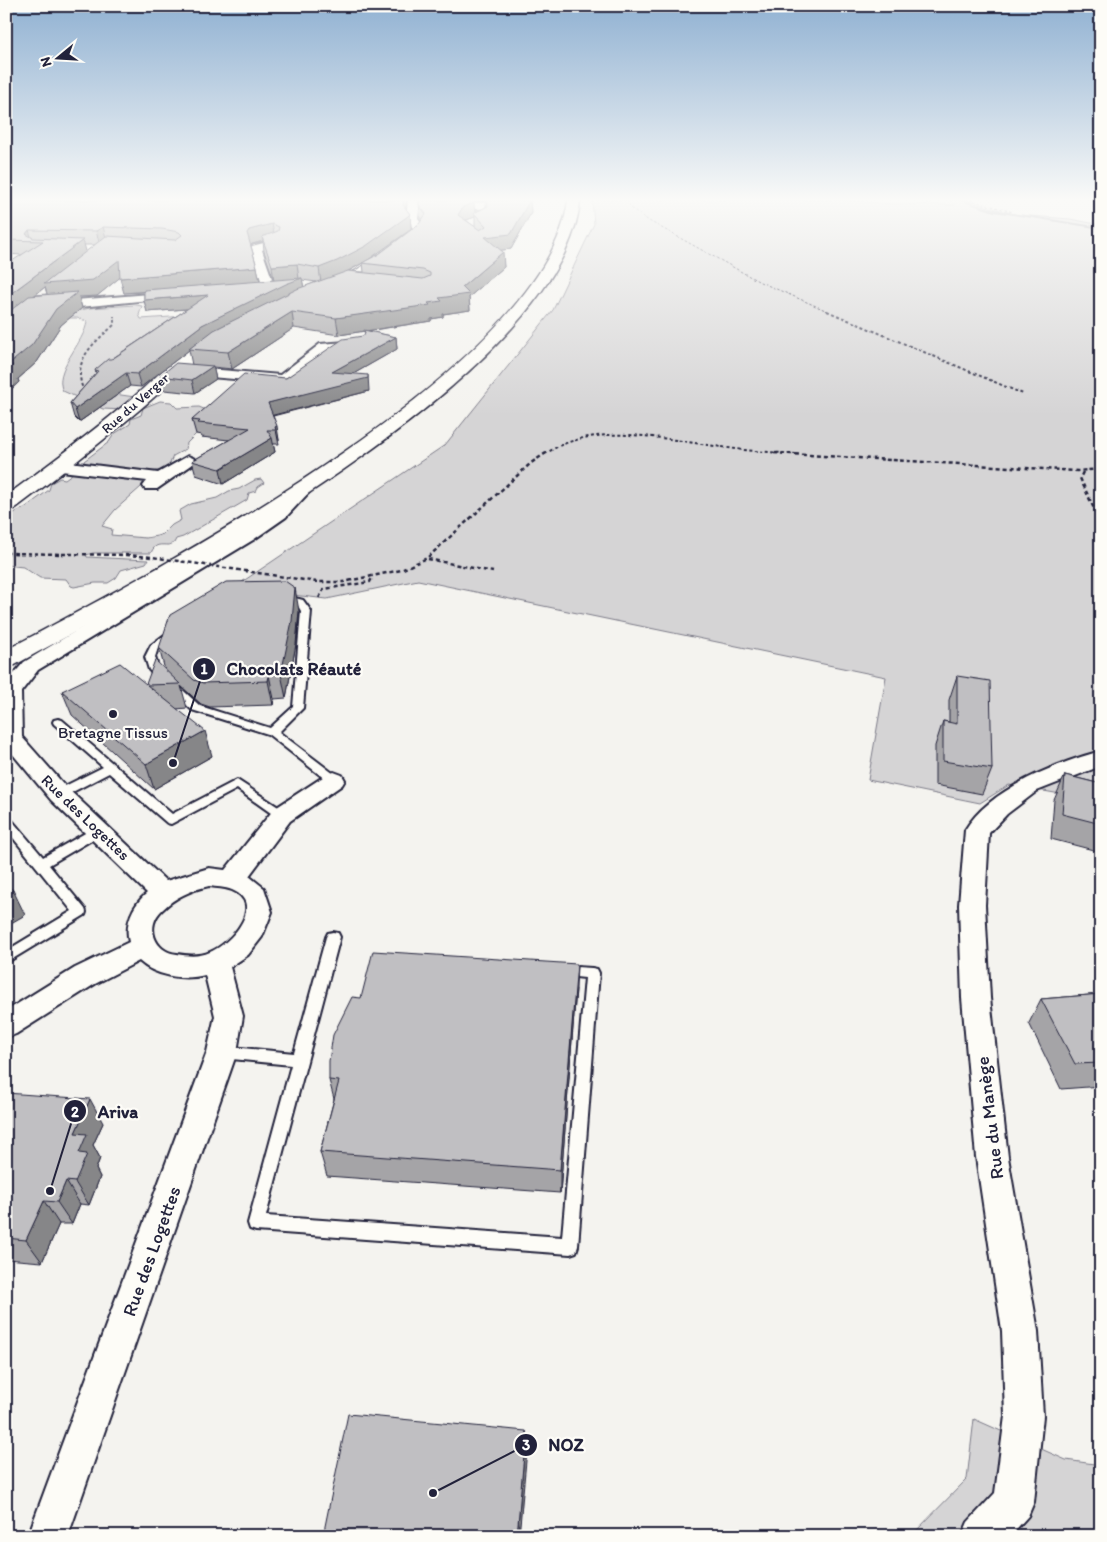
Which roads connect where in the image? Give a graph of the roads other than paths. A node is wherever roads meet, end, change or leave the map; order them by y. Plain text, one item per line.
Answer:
1 (261, 272) edge
2 (361, 272) edge
3 (548, 272) edge
4 (345, 280) junction
5 (369, 284) edge
6 (284, 285) edge
7 (317, 289) edge
8 (183, 295) edge
9 (41, 301) edge
10 (235, 329) edge
11 (359, 345) edge
12 (174, 370) junction
13 (188, 461) dead end
14 (61, 466) junction
15 (306, 486) junction
16 (6, 506) edge
17 (269, 596) edge
18 (185, 624) edge
19 (6, 660) edge
20 (58, 722) dead end
21 (272, 732) junction
22 (9, 738) edge
23 (1101, 758) edge
24 (109, 768) junction
25 (334, 780) joint
26 (60, 794) junction
27 (282, 815) junction
28 (6, 821) edge
29 (98, 831) junction
30 (41, 864) junction
31 (232, 880) junction
32 (163, 894) junction
33 (333, 937) dead end
34 (143, 947) junction
35 (6, 958) edge
36 (215, 962) junction
37 (543, 970) edge
38 (6, 1026) edge
39 (222, 1052) junction
40 (300, 1060) junction
41 (48, 1536) edge
42 (982, 1536) edge

1 - 6 street
2 - 4 main road
3 - 15 main road
4 - 5 street
4 - 7 main road
8 - 9 street
10 - 12 main road, Rue du Verger
11 - 12 street
12 - 14 main road, Rue du Verger
13 - 14 street
14 - 16 main road, Rue du Verger
15 - 19 main road
15 - 22 street
17 - 21 lane
18 - 21 lane
20 - 24 lane
21 - 25 lane
22 - 26 street, Rue des Logettes
23 - 42 street, Rue du Manège
24 - 26 lane
24 - 27 lane
25 - 27 street
26 - 29 street, Rue des Logettes
27 - 31 street
28 - 30 lane
29 - 30 lane
29 - 32 street, Rue des Logettes
30 - 35 lane
31 - 32 street
31 - 36 street
32 - 34 street
33 - 40 lane
34 - 36 street
34 - 38 street
36 - 39 street, Rue des Logettes
37 - 40 lane
39 - 40 lane
39 - 41 street, Rue des Logettes

